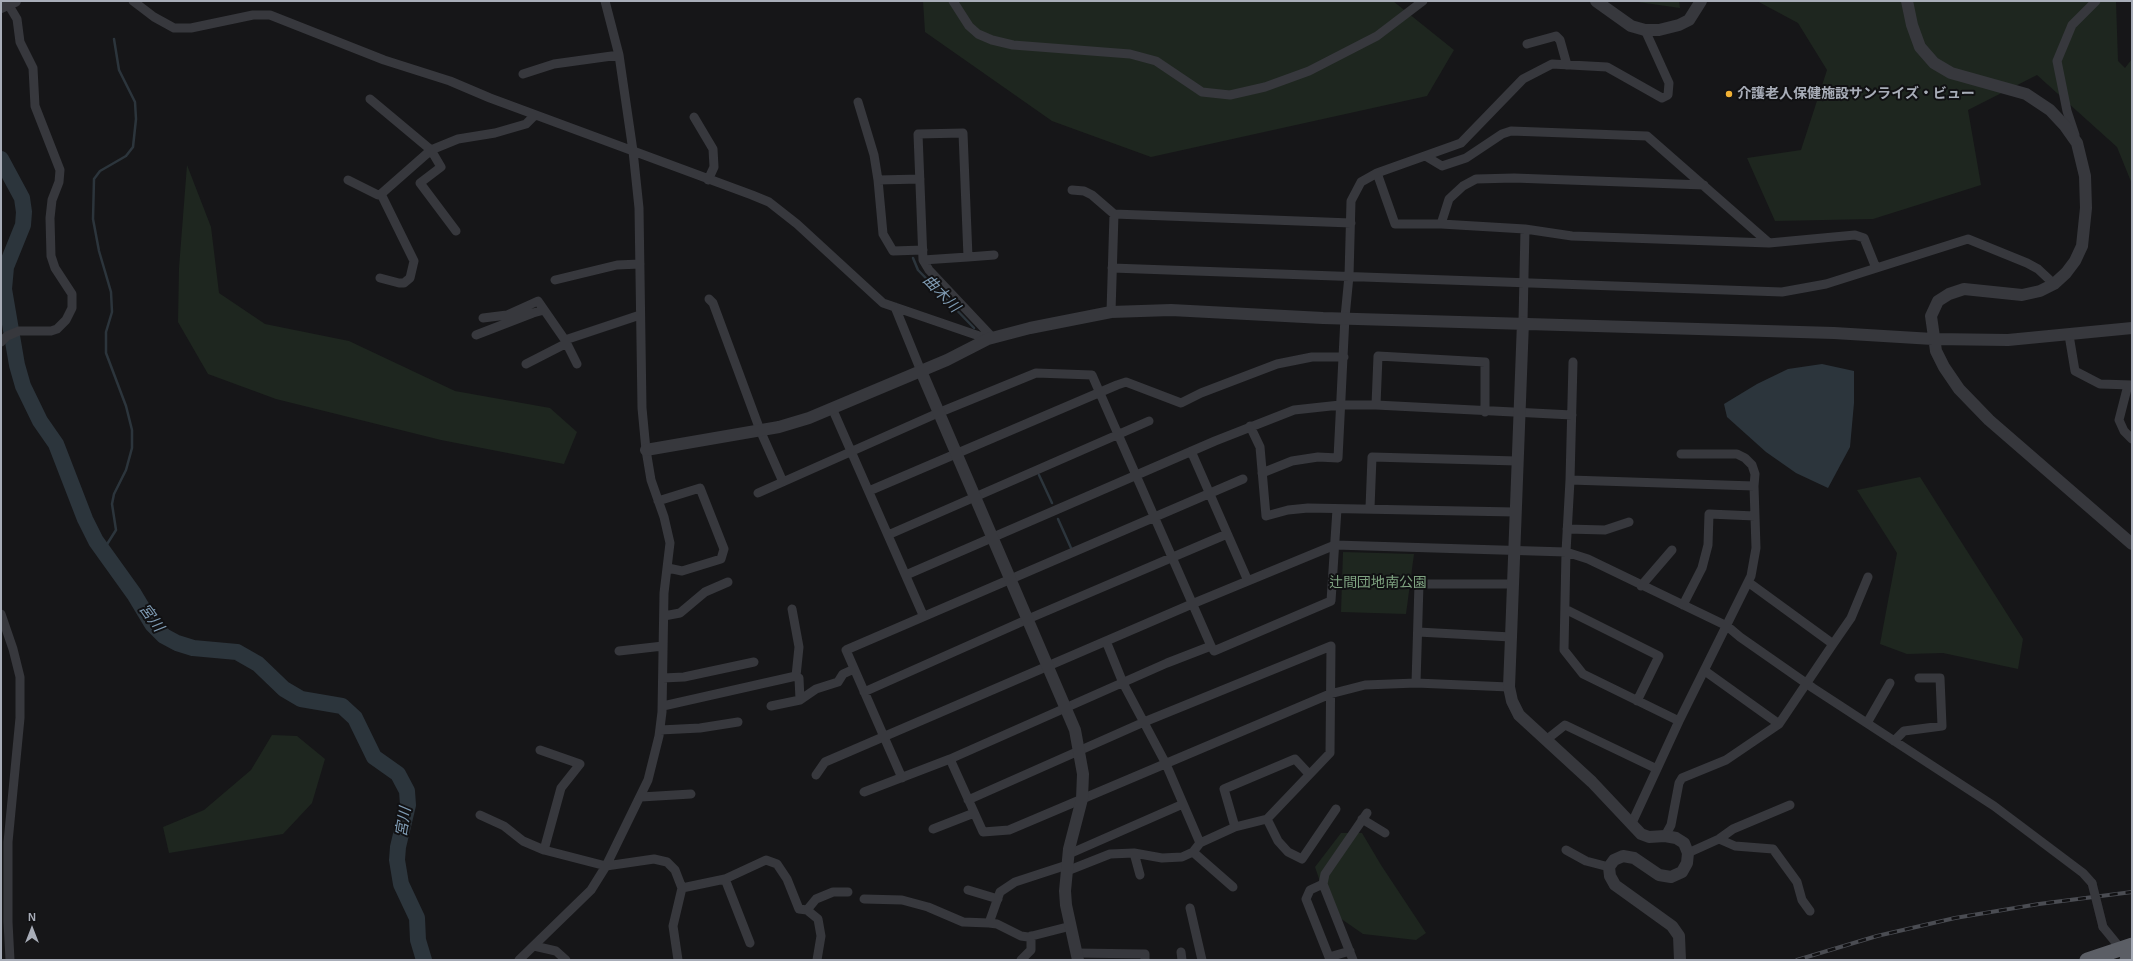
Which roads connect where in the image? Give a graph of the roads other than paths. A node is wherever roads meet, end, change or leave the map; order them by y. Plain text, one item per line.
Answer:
1 (133, 1) edge
2 (605, 1) edge
3 (953, 1) edge
4 (1423, 1) edge
5 (1596, 1) edge
6 (1701, 1) edge
7 (1907, 1) edge
8 (2096, 1) edge
9 (8, 4) edge
10 (1645, 30) junction
11 (1527, 44) dead end
12 (619, 55) junction
13 (1567, 65) junction
14 (523, 74) dead end
15 (370, 98) dead end
16 (858, 102) dead end
17 (535, 115) junction
18 (694, 117) dead end
19 (2077, 143) junction
20 (431, 150) junction
21 (633, 151) junction
22 (1427, 156) junction
23 (1377, 173) junction
24 (920, 179) junction
25 (348, 180) dead end
26 (708, 180) junction
27 (878, 180) junction
28 (1704, 185) junction
29 (1072, 190) dead end
30 (381, 194) junction
31 (1114, 214) junction
32 (1351, 223) junction
33 (1441, 224) junction
34 (1525, 229) junction
35 (456, 231) dead end
36 (1769, 243) junction
37 (923, 255) junction
38 (994, 255) dead end
39 (968, 257) junction
40 (640, 264) junction
41 (1112, 268) junction
42 (1876, 268) junction
43 (1349, 276) junction
44 (380, 278) dead end
45 (555, 280) dead end
46 (1524, 282) junction
47 (2054, 284) junction
48 (709, 299) dead end
49 (894, 307) junction
50 (544, 310) junction
51 (1111, 312) junction
52 (640, 315) junction
53 (1344, 317) junction
54 (483, 318) dead end
55 (1523, 322) junction
56 (2132, 328) edge
57 (476, 335) dead end
58 (2069, 335) junction
59 (991, 339) junction
60 (1933, 339) junction
61 (1, 342) edge
62 (566, 342) junction
63 (1344, 358) junction
64 (1573, 362) dead end
65 (526, 364) dead end
66 (577, 364) dead end
67 (920, 371) junction
68 (2130, 385) edge
69 (1100, 391) junction
70 (1340, 405) junction
71 (1376, 405) junction
72 (832, 408) junction
73 (1485, 412) junction
74 (938, 413) junction
75 (1519, 413) junction
76 (1572, 415) junction
77 (1149, 421) dead end
78 (1250, 426) junction
79 (760, 430) junction
80 (1118, 434) junction
81 (2132, 439) edge
82 (646, 450) junction
83 (851, 451) junction
84 (1191, 451) junction
85 (955, 453) junction
86 (1681, 454) dead end
87 (1517, 461) junction
88 (1262, 473) junction
89 (1136, 476) junction
90 (1243, 478) dead end
91 (1570, 480) junction
92 (783, 482) junction
93 (1754, 486) junction
94 (869, 491) junction
95 (758, 493) dead end
96 (1209, 493) junction
97 (974, 496) junction
98 (658, 501) junction
99 (1370, 508) junction
100 (1336, 509) junction
101 (1515, 512) junction
102 (1155, 516) junction
103 (1755, 516) junction
104 (1629, 522) dead end
105 (1567, 529) junction
106 (1227, 534) junction
107 (888, 535) junction
108 (992, 537) junction
109 (2132, 544) edge
110 (1335, 545) junction
111 (1514, 549) junction
112 (1672, 550) dead end
113 (1566, 552) junction
114 (1173, 557) junction
115 (668, 568) junction
116 (906, 575) junction
117 (1868, 577) dead end
118 (1010, 578) junction
119 (1248, 581) junction
120 (728, 582) dead end
121 (1748, 582) junction
122 (1513, 584) junction
123 (1641, 586) junction
124 (1192, 604) junction
125 (1683, 605) junction
126 (792, 609) dead end
127 (1565, 609) junction
128 (1, 614) edge
129 (923, 615) junction
130 (664, 616) junction
131 (1028, 619) junction
132 (1728, 626) junction
133 (1418, 632) junction
134 (1511, 637) junction
135 (1106, 641) junction
136 (1833, 644) junction
137 (663, 646) junction
138 (1211, 646) junction
139 (619, 651) dead end
140 (754, 662) dead end
141 (1048, 666) junction
142 (854, 669) junction
143 (1704, 671) junction
144 (796, 676) junction
145 (663, 678) junction
146 (1919, 678) dead end
147 (1123, 683) junction
148 (1416, 683) junction
149 (1890, 683) dead end
150 (1808, 684) junction
151 (1509, 687) junction
152 (864, 692) junction
153 (1330, 694) junction
154 (800, 700) junction
155 (1637, 701) junction
156 (663, 706) junction
157 (771, 706) dead end
158 (1067, 708) junction
159 (1679, 721) junction
160 (738, 722) dead end
161 (1144, 722) junction
162 (1867, 723) junction
163 (1779, 724) junction
164 (660, 730) junction
165 (884, 738) junction
166 (1546, 740) junction
167 (1894, 741) junction
168 (540, 750) dead end
169 (1080, 750) junction
170 (950, 760) junction
171 (1166, 764) junction
172 (1657, 768) junction
173 (1309, 774) junction
174 (816, 775) dead end
175 (902, 778) junction
176 (864, 792) dead end
177 (691, 794) dead end
178 (641, 797) junction
179 (1082, 799) junction
180 (968, 800) junction
181 (1183, 804) junction
182 (1790, 805) dead end
183 (1336, 809) dead end
184 (974, 813) junction
185 (480, 815) dead end
186 (1267, 819) junction
187 (1631, 825) junction
188 (1235, 827) junction
189 (933, 829) dead end
190 (1385, 833) dead end
191 (1665, 836) junction
192 (1718, 839) junction
193 (1200, 843) junction
194 (544, 850) junction
195 (1566, 850) dead end
196 (1193, 852) junction
197 (1134, 853) junction
198 (1688, 853) junction
199 (1067, 863) junction
200 (606, 866) junction
201 (1609, 867) junction
202 (1140, 875) dead end
203 (725, 879) junction
204 (1323, 884) junction
205 (1233, 887) dead end
206 (682, 888) junction
207 (968, 890) dead end
208 (848, 892) dead end
209 (864, 899) dead end
210 (998, 899) junction
211 (1190, 908) dead end
212 (808, 910) junction
213 (1810, 911) dead end
214 (988, 923) junction
215 (1070, 926) junction
216 (1031, 936) junction
217 (750, 943) dead end
218 (534, 946) junction
219 (1350, 951) junction
220 (2128, 955) edge
221 (1077, 957) edge
222 (10, 960) edge
223 (519, 960) edge
224 (566, 960) edge
225 (678, 960) edge
226 (817, 960) edge
227 (1021, 960) edge
228 (1145, 960) edge
229 (1202, 960) edge
230 (1353, 960) edge
231 (1680, 960) edge
232 (2087, 960) edge

1 - 17 street
2 - 12 street
3 - 4 street
5 - 10 street
6 - 10 street
7 - 19 street
8 - 19 street
9 - 61 street
10 - 13 street
11 - 13 street
12 - 14 street
12 - 21 street
13 - 22 street
15 - 20 street
16 - 27 street
17 - 20 street
17 - 21 street
18 - 26 street
19 - 47 street
20 - 30 street
20 - 35 street
21 - 26 street
21 - 40 street
22 - 23 street
22 - 28 street
23 - 32 street
23 - 33 street
24 - 27 street
24 - 37 street
24 - 39 street
25 - 30 street
26 - 49 street
27 - 37 street
28 - 33 street
28 - 36 street
29 - 31 street
30 - 44 street
31 - 32 street
31 - 41 street
32 - 43 street
33 - 34 street
34 - 36 street
34 - 46 street
36 - 42 street
37 - 39 street
37 - 59 street
38 - 39 street
40 - 45 street
40 - 52 street
41 - 43 street
41 - 51 street
42 - 46 street
42 - 47 street
43 - 46 street
43 - 53 street
46 - 55 street
47 - 60 street
48 - 79 street
49 - 59 street
49 - 67 street
50 - 54 street
50 - 57 street
50 - 62 street
51 - 53 street
51 - 59 street
52 - 62 street
52 - 82 street
53 - 55 street
53 - 63 street
55 - 60 street
55 - 75 street
56 - 58 street
58 - 60 street
58 - 68 street
59 - 67 street
60 - 109 street
62 - 65 street
62 - 66 street
63 - 69 street
63 - 70 street
64 - 76 street
67 - 72 street
67 - 74 street
68 - 81 street
69 - 74 street
69 - 80 street
69 - 85 street
70 - 71 street
70 - 78 street
70 - 88 street
71 - 73 street
71 - 73 street
72 - 79 street
72 - 83 street
73 - 75 street
74 - 83 street
74 - 85 street
75 - 76 street
75 - 87 street
76 - 91 street
77 - 80 street
78 - 84 street
78 - 88 street
79 - 82 street
79 - 92 street
80 - 89 street
80 - 97 street
82 - 98 street
83 - 92 street
83 - 94 street
84 - 89 street
84 - 96 street
85 - 94 street
85 - 97 street
86 - 93 street
87 - 99 street
87 - 101 street
88 - 100 street
89 - 102 street
89 - 108 street
90 - 96 street
91 - 93 street
91 - 105 street
92 - 95 street
93 - 103 street
94 - 107 street
96 - 102 street
96 - 106 street
97 - 107 street
97 - 108 street
98 - 115 street
98 - 115 street
99 - 100 street
99 - 101 street
100 - 110 street
101 - 111 street
102 - 114 street
102 - 118 street
103 - 121 street
103 - 125 street
104 - 105 street
105 - 113 street
106 - 114 street
106 - 119 street
107 - 116 street
108 - 116 street
108 - 118 street
110 - 111 street
110 - 119 street
110 - 138 street
111 - 113 street
111 - 122 street
112 - 123 street
113 - 123 street
113 - 127 street
114 - 124 street
114 - 131 street
115 - 130 street
116 - 129 street
117 - 136 street
118 - 129 street
118 - 131 street
119 - 124 street
120 - 130 street
121 - 132 street
121 - 136 street
122 - 133 street
122 - 134 street
123 - 125 street
124 - 135 street
124 - 138 street
125 - 132 street
126 - 144 street
127 - 155 street
127 - 155 street
128 - 222 street
129 - 142 street
130 - 137 street
131 - 141 street
131 - 152 street
132 - 143 street
132 - 150 street
133 - 134 street
133 - 148 street
134 - 151 street
135 - 141 street
135 - 147 street
136 - 150 street
137 - 139 street
137 - 145 street
138 - 147 street
140 - 145 street
141 - 158 street
141 - 165 street
142 - 152 street
142 - 154 street
143 - 159 street
143 - 163 street
144 - 154 street
144 - 156 street
145 - 156 street
146 - 167 street
147 - 158 street
147 - 161 street
148 - 151 street
148 - 153 street
149 - 162 street
150 - 162 street
150 - 163 street
151 - 166 street
152 - 165 street
153 - 161 street
153 - 171 street
153 - 173 street
154 - 157 street
155 - 159 street
156 - 164 street
158 - 169 street
158 - 170 street
159 - 172 street
160 - 164 street
161 - 169 street
161 - 171 street
162 - 167 street
163 - 191 street
164 - 178 street
165 - 174 street
165 - 175 street
166 - 172 street
166 - 187 street
167 - 220 street, bridge
168 - 194 street
169 - 179 street
169 - 180 street
170 - 175 street
170 - 180 street
171 - 179 street
171 - 181 street
172 - 187 street
173 - 186 street
173 - 188 street
175 - 176 street
177 - 178 street
178 - 200 street
179 - 184 street
179 - 199 street
180 - 184 street
181 - 193 street
181 - 199 street
182 - 192 street
183 - 186 street
184 - 189 street
185 - 194 street
186 - 188 street
187 - 191 street
188 - 193 street
190 - 204 street
191 - 198 street
192 - 198 street
192 - 213 street
193 - 196 street
194 - 200 street
195 - 201 street
196 - 197 street
196 - 205 street
197 - 199 street
197 - 202 street
198 - 201 street
199 - 210 street
199 - 215 street
200 - 206 street
200 - 218 street
201 - 231 street
203 - 206 street
203 - 212 street
203 - 217 street
204 - 219 street
204 - 219 street
206 - 225 street
207 - 210 street
208 - 212 street
209 - 214 street
210 - 214 street
211 - 229 street
212 - 226 street
214 - 216 street
215 - 216 street
215 - 221 street
216 - 227 street
218 - 223 street
218 - 224 street
219 - 230 street
220 - 232 highway
221 - 228 street

